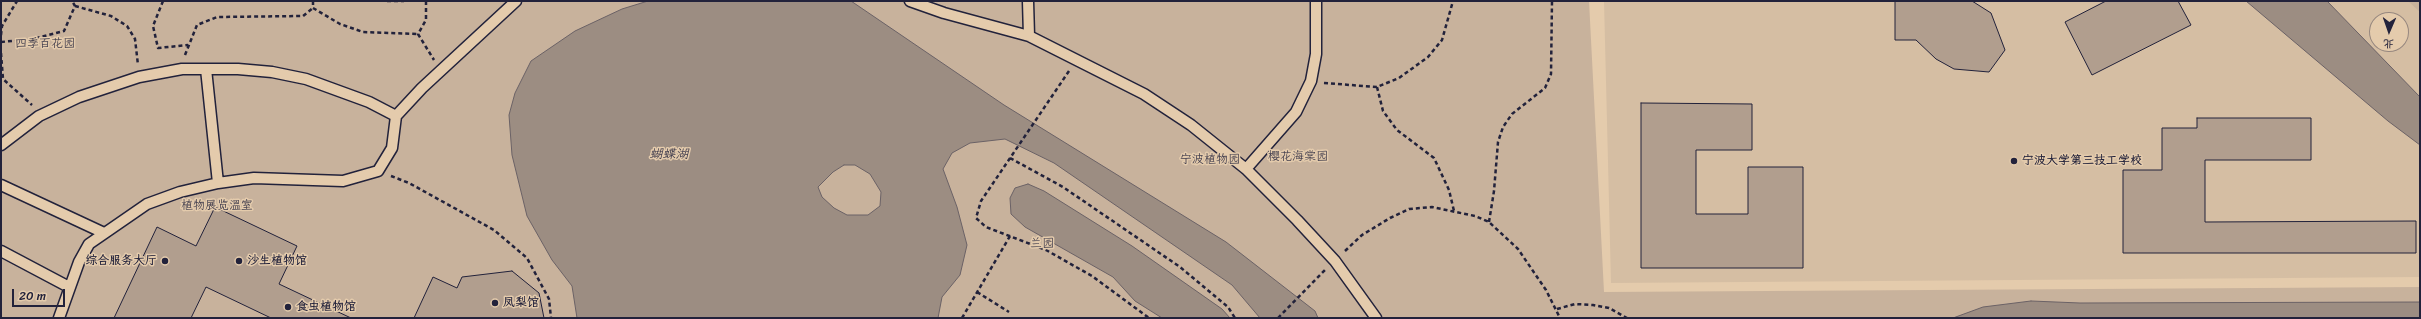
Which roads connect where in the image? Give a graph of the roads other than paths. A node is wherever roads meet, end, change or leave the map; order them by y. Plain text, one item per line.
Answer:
1 (516, 1) edge
2 (910, 1) edge
3 (1028, 1) edge
4 (1316, 1) edge
5 (1030, 36) junction
6 (206, 69) junction
7 (396, 116) junction
8 (1, 144) edge
9 (1246, 170) junction
10 (218, 183) junction
11 (1, 185) edge
12 (104, 233) junction
13 (1, 251) edge
14 (69, 287) junction
15 (59, 318) edge
16 (1376, 318) edge

1 - 7 lane
2 - 5 lane
3 - 5 lane
4 - 9 lane
5 - 9 lane
6 - 7 lane
6 - 8 lane
6 - 10 lane
7 - 10 lane
9 - 16 lane
10 - 12 lane
11 - 12 lane
12 - 14 lane
13 - 14 lane
14 - 15 lane

